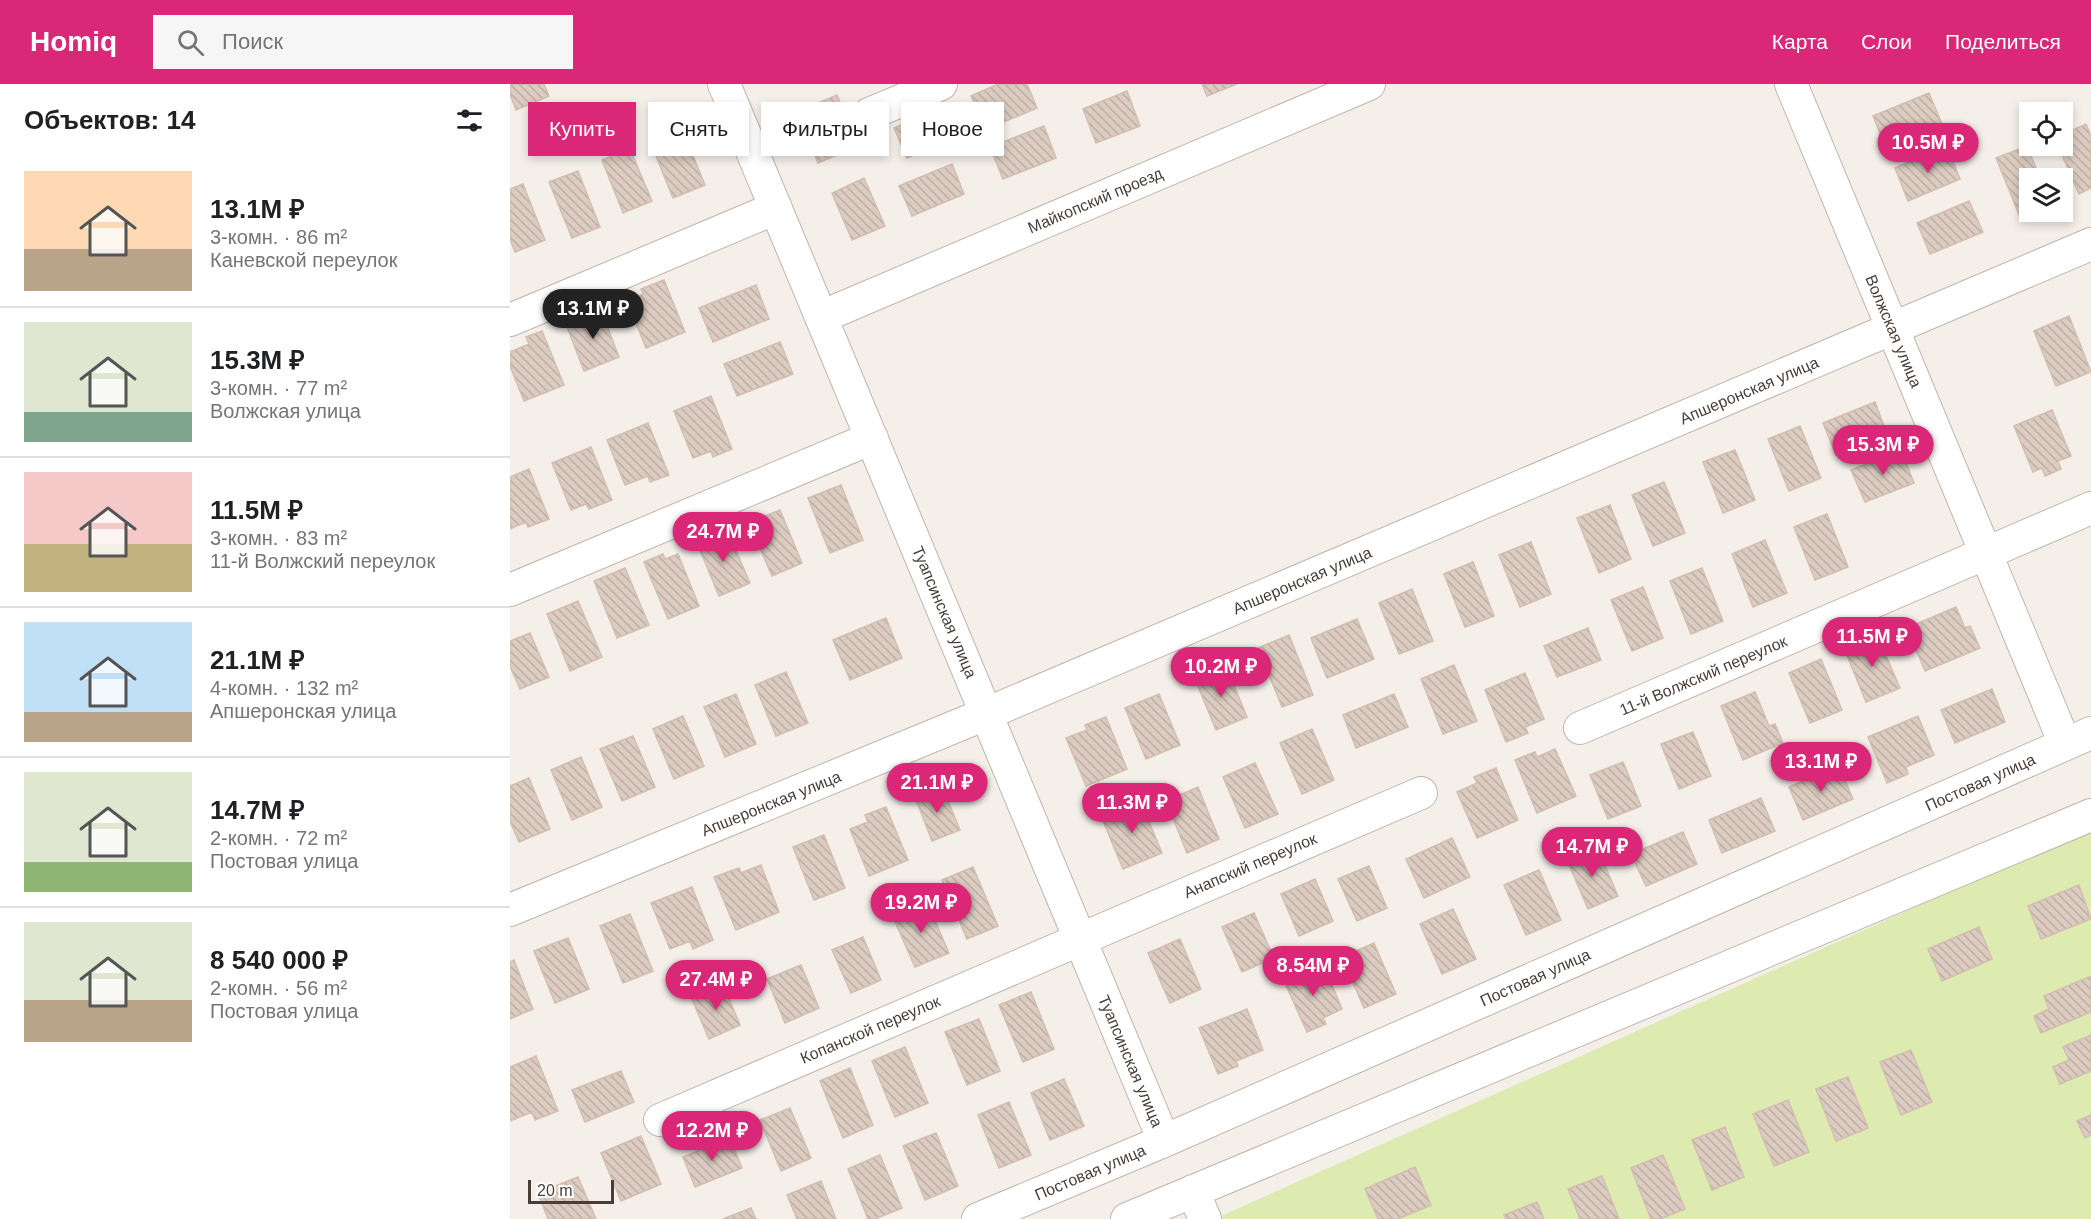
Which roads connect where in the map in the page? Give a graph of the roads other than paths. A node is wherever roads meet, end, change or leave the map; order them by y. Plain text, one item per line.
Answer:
1 (724, 84) edge
2 (941, 84) edge
3 (1369, 84) edge
4 (1791, 84) edge
5 (889, 106) edge
6 (776, 207) junction
7 (2091, 244) edge
8 (821, 317) junction
9 (510, 320) edge
10 (1893, 329) junction
11 (872, 438) junction
12 (2091, 508) edge
13 (1986, 552) junction
14 (510, 590) edge
15 (988, 713) junction
16 (1580, 728) dead end
17 (2078, 739) edge
18 (1420, 793) dead end
19 (2091, 815) edge
20 (510, 910) edge
21 (1080, 938) junction
22 (660, 1120) dead end
23 (1164, 1141) junction
24 (1199, 1205) edge
25 (978, 1219) edge
26 (1127, 1219) edge

1 - 6 street, Туапсинская улица
2 - 5 street
3 - 8 street, Майкопский проезд
4 - 10 street, Волжская улица
6 - 8 street, Туапсинская улица
6 - 9 street
7 - 10 street, Апшеронская улица
8 - 11 street, Туапсинская улица
10 - 13 street, Волжская улица
10 - 15 street, Апшеронская улица
11 - 14 street
11 - 15 street, Туапсинская улица
12 - 13 street, 11-й Волжский переулок
13 - 16 street, 11-й Волжский переулок
13 - 17 street, Волжская улица
15 - 20 street, Апшеронская улица
15 - 21 street, Туапсинская улица
17 - 23 street, Постовая улица
18 - 21 street, Анапский переулок
19 - 24 street
21 - 22 street, Копанской переулок
21 - 23 street, Туапсинская улица
23 - 25 street, Постовая улица
24 - 26 street

